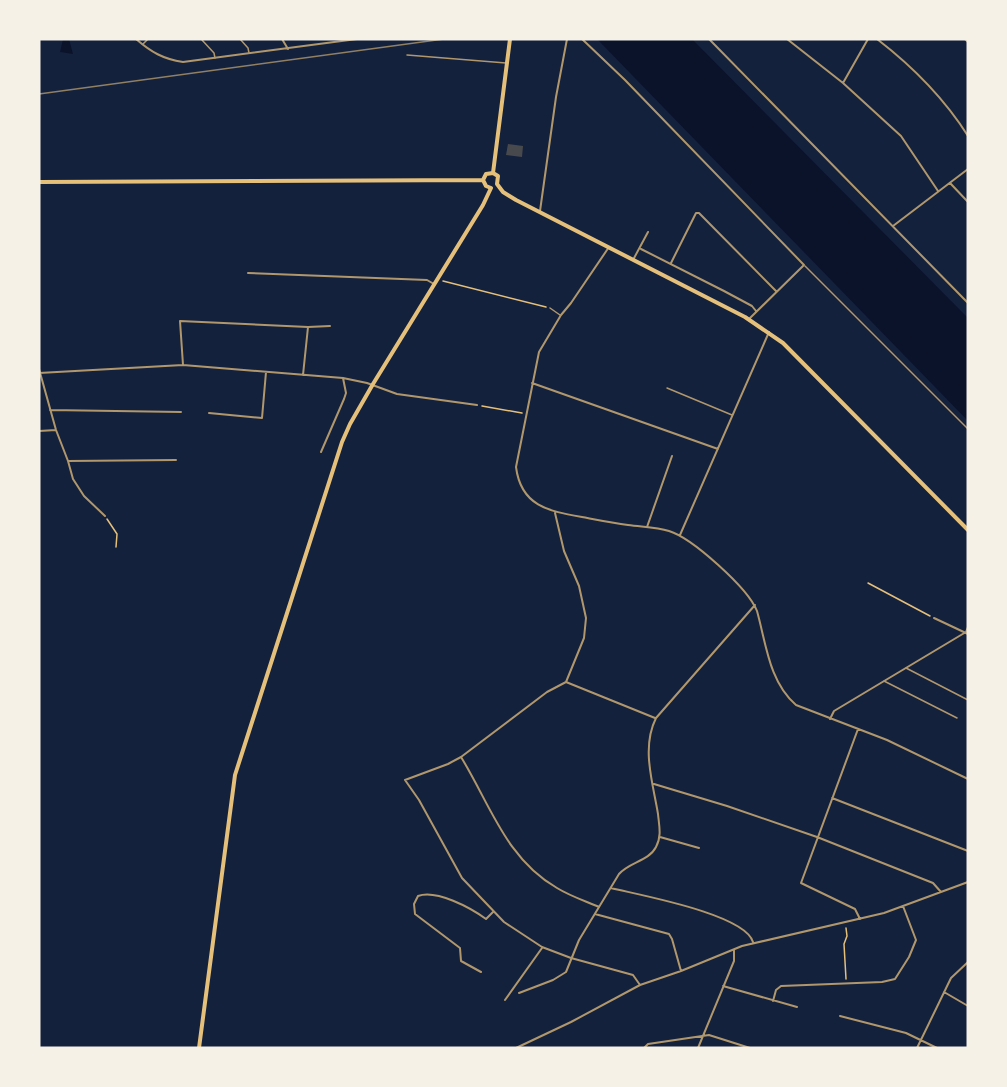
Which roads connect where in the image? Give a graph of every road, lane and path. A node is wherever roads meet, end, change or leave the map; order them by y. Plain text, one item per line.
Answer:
1 (136, 39) edge
2 (148, 39) edge
3 (240, 39) edge
4 (282, 39) edge
5 (357, 39) edge
6 (510, 39) edge
7 (567, 39) edge
8 (582, 39) edge
9 (787, 39) edge
10 (868, 39) edge
11 (877, 39) edge
12 (202, 40) dead end
13 (712, 40) edge
14 (142, 45) junction
15 (288, 49) junction
16 (249, 54) junction
17 (407, 55) dead end
18 (215, 59) junction
19 (507, 63) junction
20 (843, 83) junction
21 (968, 136) edge
22 (968, 169) edge
23 (493, 173) junction
24 (483, 180) junction
25 (39, 182) edge
26 (950, 183) junction
27 (497, 184) junction
28 (491, 188) junction
29 (938, 191) junction
30 (968, 202) edge
31 (539, 212) junction
32 (892, 226) junction
33 (648, 232) dead end
34 (609, 247) junction
35 (641, 249) junction
36 (633, 260) junction
37 (671, 263) junction
38 (804, 265) junction
39 (248, 273) dead end
40 (436, 282) junction
41 (776, 291) junction
42 (968, 303) edge
43 (550, 309) joint
44 (756, 311) junction
45 (561, 315) junction
46 (749, 319) junction
47 (330, 326) dead end
48 (308, 327) junction
49 (769, 333) junction
50 (183, 365) junction
51 (39, 372) edge
52 (266, 372) junction
53 (303, 375) junction
54 (344, 378) junction
55 (532, 382) junction
56 (373, 384) junction
57 (667, 388) dead end
58 (477, 405) joint
59 (50, 410) junction
60 (182, 412) dead end
61 (209, 413) dead end
62 (526, 414) junction
63 (732, 416) junction
64 (968, 429) edge
65 (56, 430) junction
66 (39, 431) edge
67 (719, 449) junction
68 (321, 452) dead end
69 (672, 456) dead end
70 (176, 460) dead end
71 (68, 461) junction
72 (555, 512) junction
73 (105, 516) joint
74 (646, 527) junction
75 (968, 530) edge
76 (681, 535) junction
77 (117, 547) dead end
78 (868, 583) dead end
79 (754, 605) junction
80 (934, 618) joint
81 (968, 627) edge
82 (967, 633) edge
83 (906, 668) junction
84 (884, 680) junction
85 (566, 682) junction
86 (968, 700) edge
87 (656, 718) junction
88 (830, 718) junction
89 (957, 718) dead end
90 (858, 729) junction
91 (461, 757) junction
92 (968, 779) edge
93 (654, 784) junction
94 (832, 798) junction
95 (660, 837) junction
96 (817, 837) junction
97 (699, 848) dead end
98 (968, 851) edge
99 (968, 882) edge
100 (611, 888) junction
101 (941, 892) junction
102 (903, 906) junction
103 (599, 907) junction
104 (493, 912) junction
105 (595, 915) junction
106 (860, 919) junction
107 (845, 923) junction
108 (753, 943) junction
109 (542, 947) junction
110 (734, 950) junction
111 (571, 958) junction
112 (966, 963) edge
113 (968, 967) edge
114 (681, 971) junction
115 (482, 972) dead end
116 (846, 983) junction
117 (640, 985) junction
118 (723, 986) junction
119 (945, 992) junction
120 (519, 993) dead end
121 (505, 1000) dead end
122 (773, 1001) junction
123 (968, 1006) edge
124 (797, 1007) dead end
125 (840, 1016) dead end
126 (702, 1036) junction
127 (921, 1039) junction
128 (525, 1047) edge
129 (199, 1048) edge
130 (516, 1048) edge
131 (644, 1048) edge
132 (698, 1048) edge
133 (750, 1048) edge
134 (917, 1048) edge
135 (937, 1048) edge

1 - 14 street
2 - 14 lane
3 - 16 lane
4 - 15 street
5 - 15 street
6 - 19 main road
7 - 31 street
8 - 38 street
9 - 20 street
10 - 20 street
11 - 21 street
12 - 18 lane
13 - 32 street
14 - 18 street
15 - 16 street
16 - 18 street
17 - 19 lane
19 - 23 main road
20 - 29 street
22 - 26 street
23 - 24 main road
23 - 27 main road
24 - 25 main road
24 - 28 main road
26 - 29 street
26 - 30 street
27 - 28 main road
27 - 31 main road
28 - 40 main road
29 - 32 street
31 - 34 main road
32 - 42 street
33 - 35 street
34 - 36 main road
34 - 45 street
35 - 36 street
35 - 37 street
36 - 46 main road
37 - 41 street
37 - 44 street
38 - 41 street
38 - 64 lane
39 - 40 street
40 - 43 path
40 - 56 main road
41 - 44 street
43 - 45 lane
44 - 46 street
45 - 55 street
46 - 49 main road
47 - 48 street
48 - 50 street
48 - 53 street
49 - 63 street
49 - 75 main road
50 - 51 street
50 - 52 street
51 - 59 street
52 - 53 street
52 - 61 street
53 - 54 street
54 - 56 street
54 - 68 street
55 - 62 street
55 - 67 street
56 - 58 street
56 - 129 main road
57 - 63 lane
58 - 62 path
59 - 60 street
59 - 65 street
62 - 72 street
63 - 67 street
65 - 66 street
65 - 71 street
67 - 76 street
69 - 74 street
70 - 71 street
71 - 73 street
72 - 74 street
72 - 85 street
73 - 77 path
74 - 76 street
76 - 79 street
78 - 80 path
79 - 87 street
79 - 88 street
80 - 82 street
81 - 82 street
82 - 83 street
83 - 84 street
83 - 86 lane
84 - 88 street
84 - 89 lane
85 - 87 street
85 - 91 street
87 - 93 street
88 - 90 street
90 - 92 street
90 - 94 street
91 - 103 street
91 - 104 street
93 - 95 street
93 - 96 street
94 - 96 street
94 - 98 street
95 - 97 street
95 - 100 street
96 - 101 street
96 - 106 street
99 - 101 street
100 - 103 street
100 - 108 street
101 - 102 street
102 - 106 street
102 - 116 street
103 - 105 street
104 - 109 street
104 - 115 street
105 - 111 street
105 - 114 street
106 - 107 street
107 - 108 street
107 - 116 path
108 - 110 street
109 - 111 street
109 - 121 street
110 - 114 street
110 - 118 street
111 - 117 street
111 - 120 street
112 - 113 street
112 - 119 street
114 - 117 street
116 - 122 street
117 - 128 street
118 - 122 street
118 - 126 street
119 - 123 street
119 - 127 street
122 - 124 street
125 - 127 street
126 - 131 street
126 - 132 street
126 - 133 street
127 - 134 street
127 - 135 street
128 - 130 street

